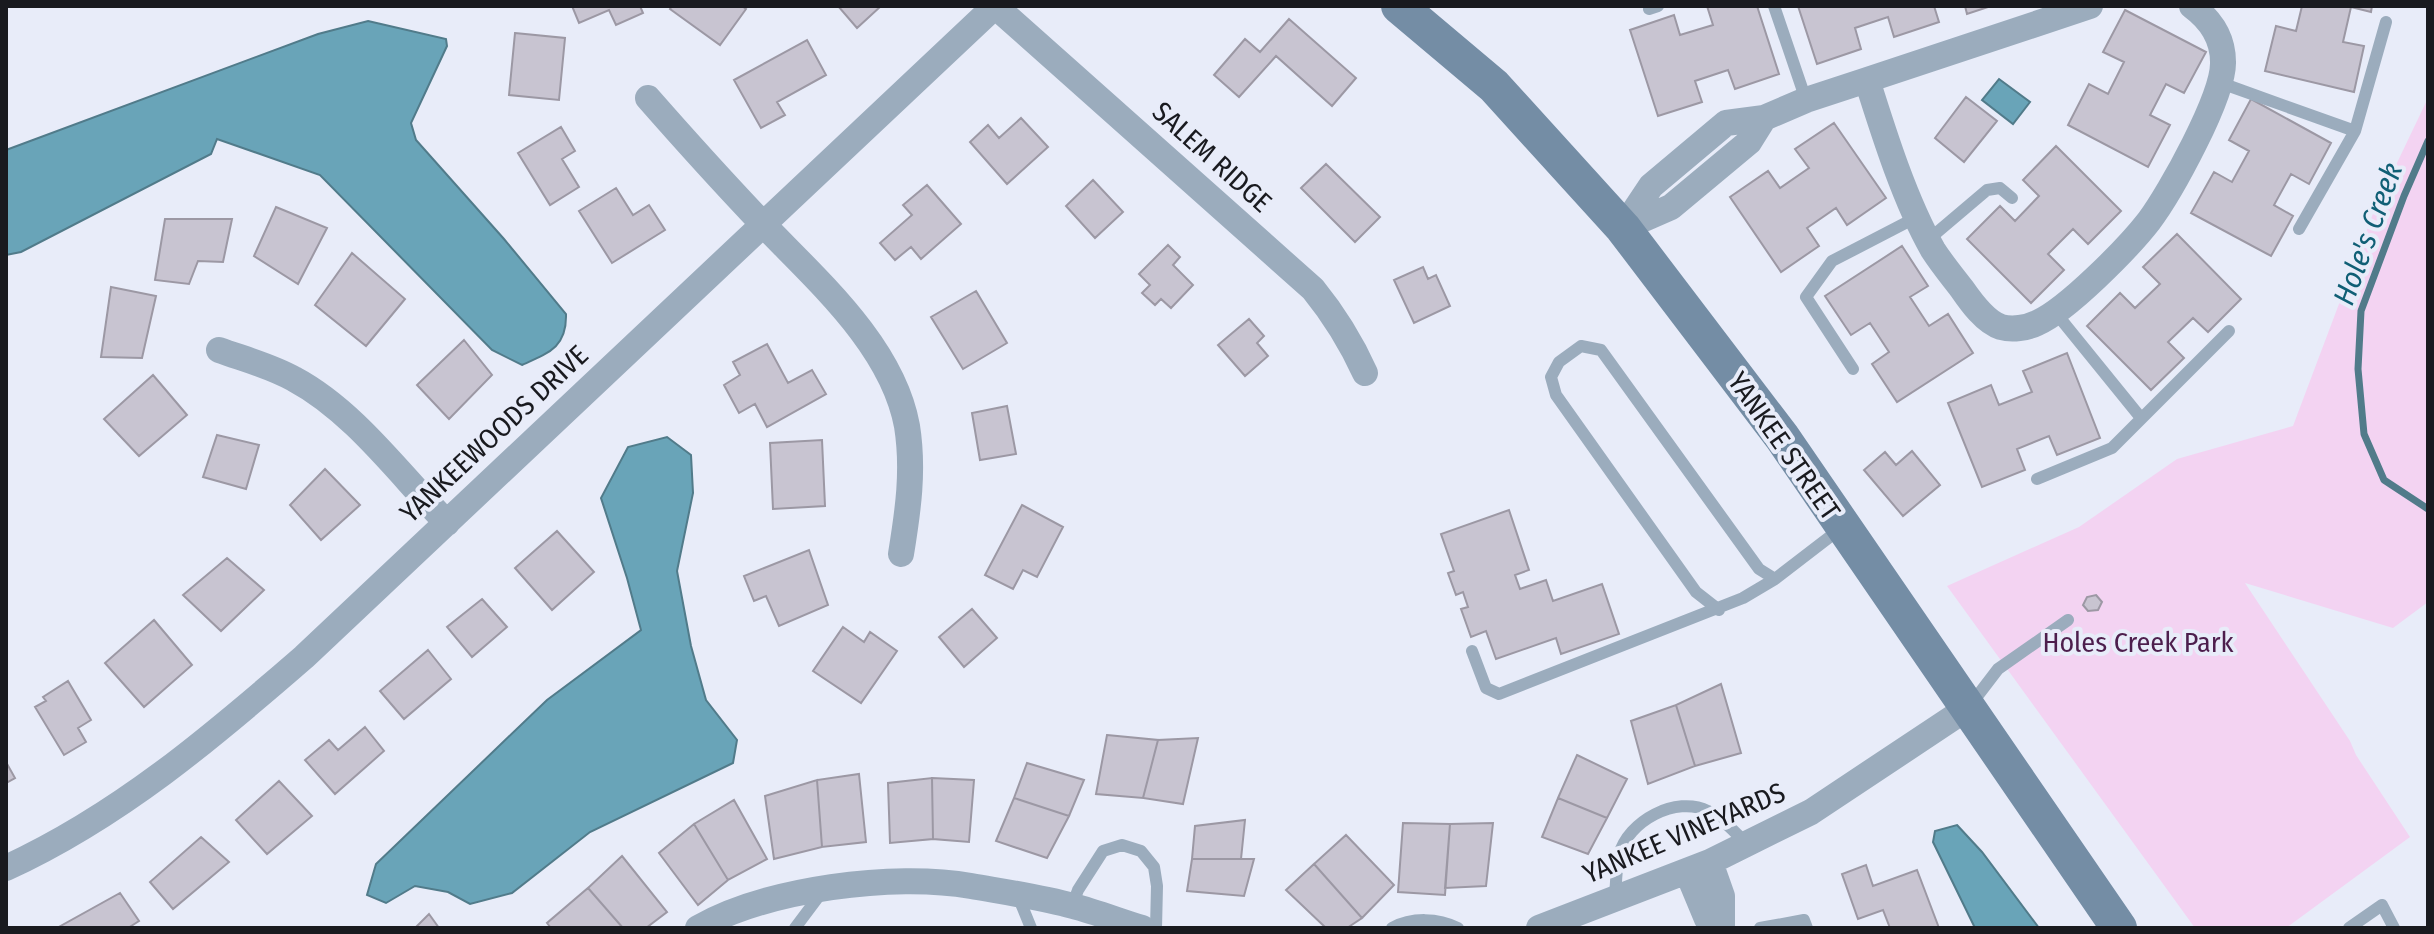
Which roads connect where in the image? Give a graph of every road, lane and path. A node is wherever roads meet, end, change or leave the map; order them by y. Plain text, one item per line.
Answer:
1 (995, 6) edge
2 (1399, 6) edge
3 (1774, 6) edge
4 (2090, 6) edge
5 (2192, 6) edge
6 (2386, 22) dead end
7 (1867, 80) junction
8 (2221, 83) junction
9 (648, 98) dead end
10 (1806, 100) junction
11 (2355, 131) junction
12 (2012, 198) dead end
13 (763, 225) junction
14 (1623, 228) junction
15 (1923, 229) junction
16 (2299, 229) dead end
17 (2055, 312) junction
18 (2229, 331) dead end
19 (219, 350) dead end
20 (1853, 369) dead end
21 (1365, 373) dead end
22 (2141, 418) junction
23 (2037, 479) dead end
24 (447, 523) junction
25 (1843, 528) junction
26 (901, 554) dead end
27 (1775, 579) junction
28 (1719, 610) junction
29 (2068, 620) dead end
30 (1472, 651) dead end
31 (1969, 707) junction
32 (1747, 843) junction
33 (1699, 866) junction
34 (6, 868) edge
35 (824, 889) junction
36 (1018, 896) junction
37 (1615, 899) junction
38 (1072, 906) junction
39 (698, 928) edge
40 (795, 928) edge
41 (1031, 928) edge
42 (1142, 928) edge
43 (1156, 928) edge
44 (1392, 928) edge
45 (1458, 928) edge
46 (1539, 928) edge
47 (1716, 928) edge
48 (1722, 928) edge
49 (1760, 928) edge
50 (1807, 928) edge
51 (2119, 928) edge
52 (2349, 928) edge
53 (2394, 928) edge

1 - 13 street, YANKEEWOODS DRIVE
1 - 21 street, SALEM RIDGE
2 - 14 street, YANKEE STREET
3 - 10 lane
4 - 7 street
5 - 8 street
6 - 11 lane
7 - 10 street
7 - 15 street
8 - 11 lane
8 - 17 street
9 - 13 street
10 - 14 street
11 - 16 lane
12 - 15 lane
13 - 24 street, YANKEEWOODS DRIVE
13 - 26 street
14 - 25 street, YANKEE STREET
15 - 17 street
15 - 20 lane
17 - 22 lane
18 - 22 lane
19 - 24 street
22 - 23 lane
24 - 34 street, YANKEEWOODS DRIVE
25 - 27 lane
25 - 31 street, YANKEE STREET
27 - 28 lane
27 - 28 lane
28 - 30 lane
29 - 31 lane
31 - 32 street, YANKEE VINEYARDS
31 - 51 street, YANKEE STREET
32 - 33 street, YANKEE VINEYARDS
32 - 37 lane
33 - 37 street, YANKEE VINEYARDS
33 - 47 street
33 - 48 street
35 - 36 street
35 - 39 street
35 - 40 lane
36 - 38 street
36 - 41 lane
37 - 46 street, YANKEE VINEYARDS
38 - 42 street
38 - 43 lane
44 - 45 lane
49 - 50 lane
52 - 53 lane

